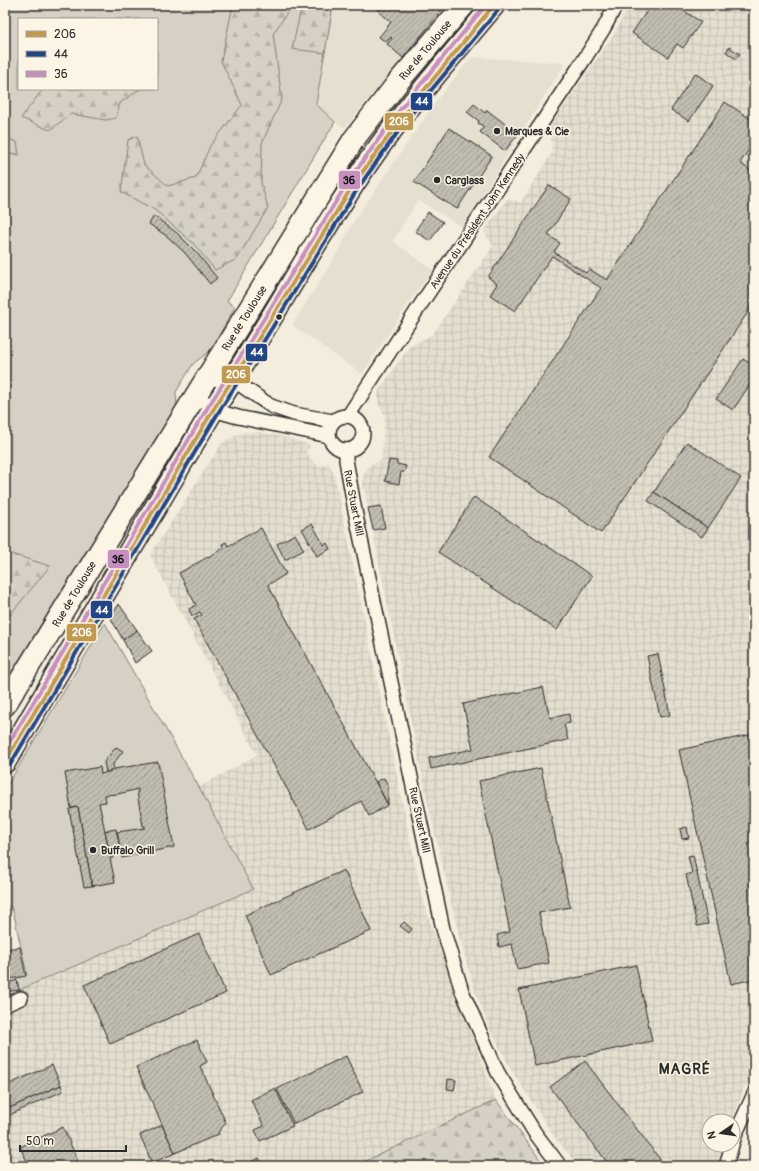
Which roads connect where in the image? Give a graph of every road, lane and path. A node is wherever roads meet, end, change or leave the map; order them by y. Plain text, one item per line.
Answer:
1 (464, 5) edge
2 (470, 5) edge
3 (494, 5) edge
4 (616, 5) edge
5 (475, 27) junction
6 (233, 380) junction
7 (201, 386) junction
8 (213, 410) junction
9 (348, 416) junction
10 (333, 421) junction
11 (329, 436) junction
12 (346, 450) junction
13 (5, 705) edge
14 (5, 762) edge
15 (21, 998) dead end
16 (5, 1005) edge
17 (754, 1094) edge
18 (741, 1122) edge
19 (730, 1153) edge
20 (560, 1166) edge
21 (726, 1166) edge

1 - 7 main road, Rue de Toulouse
2 - 5 street
3 - 5 main road, Rue de Toulouse
4 - 9 street, Avenue du Président John Kennedy
5 - 6 main road, Rue de Toulouse
6 - 7 street
6 - 8 main road, Rue de Toulouse
6 - 10 street
7 - 8 street
7 - 13 main road, Rue de Toulouse
8 - 11 street
8 - 14 main road, Rue de Toulouse
9 - 10 street
9 - 12 street
10 - 11 street
11 - 12 street
12 - 20 street, Rue Stuart Mill
15 - 16 street
17 - 18 street
19 - 21 street

